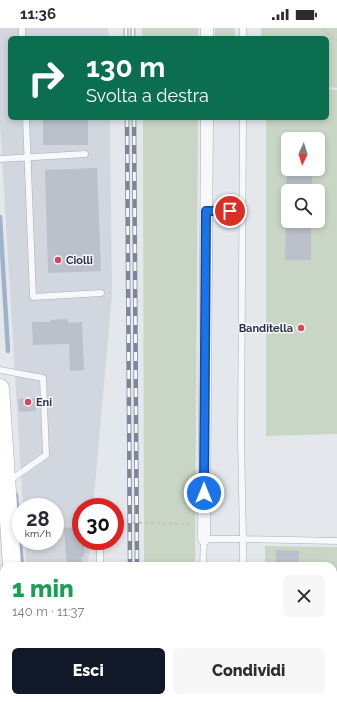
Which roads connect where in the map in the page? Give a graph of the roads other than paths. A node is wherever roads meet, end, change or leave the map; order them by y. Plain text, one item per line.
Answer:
1 (26, 120) edge
2 (207, 120) edge
3 (243, 120) edge
4 (85, 154) dead end
5 (28, 158) junction
6 (0, 159) edge
7 (206, 211) junction
8 (242, 211) junction
9 (102, 293) dead end
10 (0, 370) edge
11 (0, 388) edge
12 (6, 482) junction
13 (204, 538) junction
14 (243, 539) junction
15 (337, 541) edge
16 (100, 550) edge
17 (12, 562) edge
18 (100, 562) edge
19 (204, 562) edge
20 (243, 562) edge

1 - 5 lane
2 - 7 street
3 - 8 lane
4 - 5 lane
5 - 6 lane
5 - 9 lane
7 - 8 lane
7 - 13 street
8 - 14 lane
10 - 12 lane
11 - 12 main road
12 - 17 main road
13 - 14 lane
13 - 19 lane
14 - 15 lane
14 - 20 lane
16 - 18 lane

